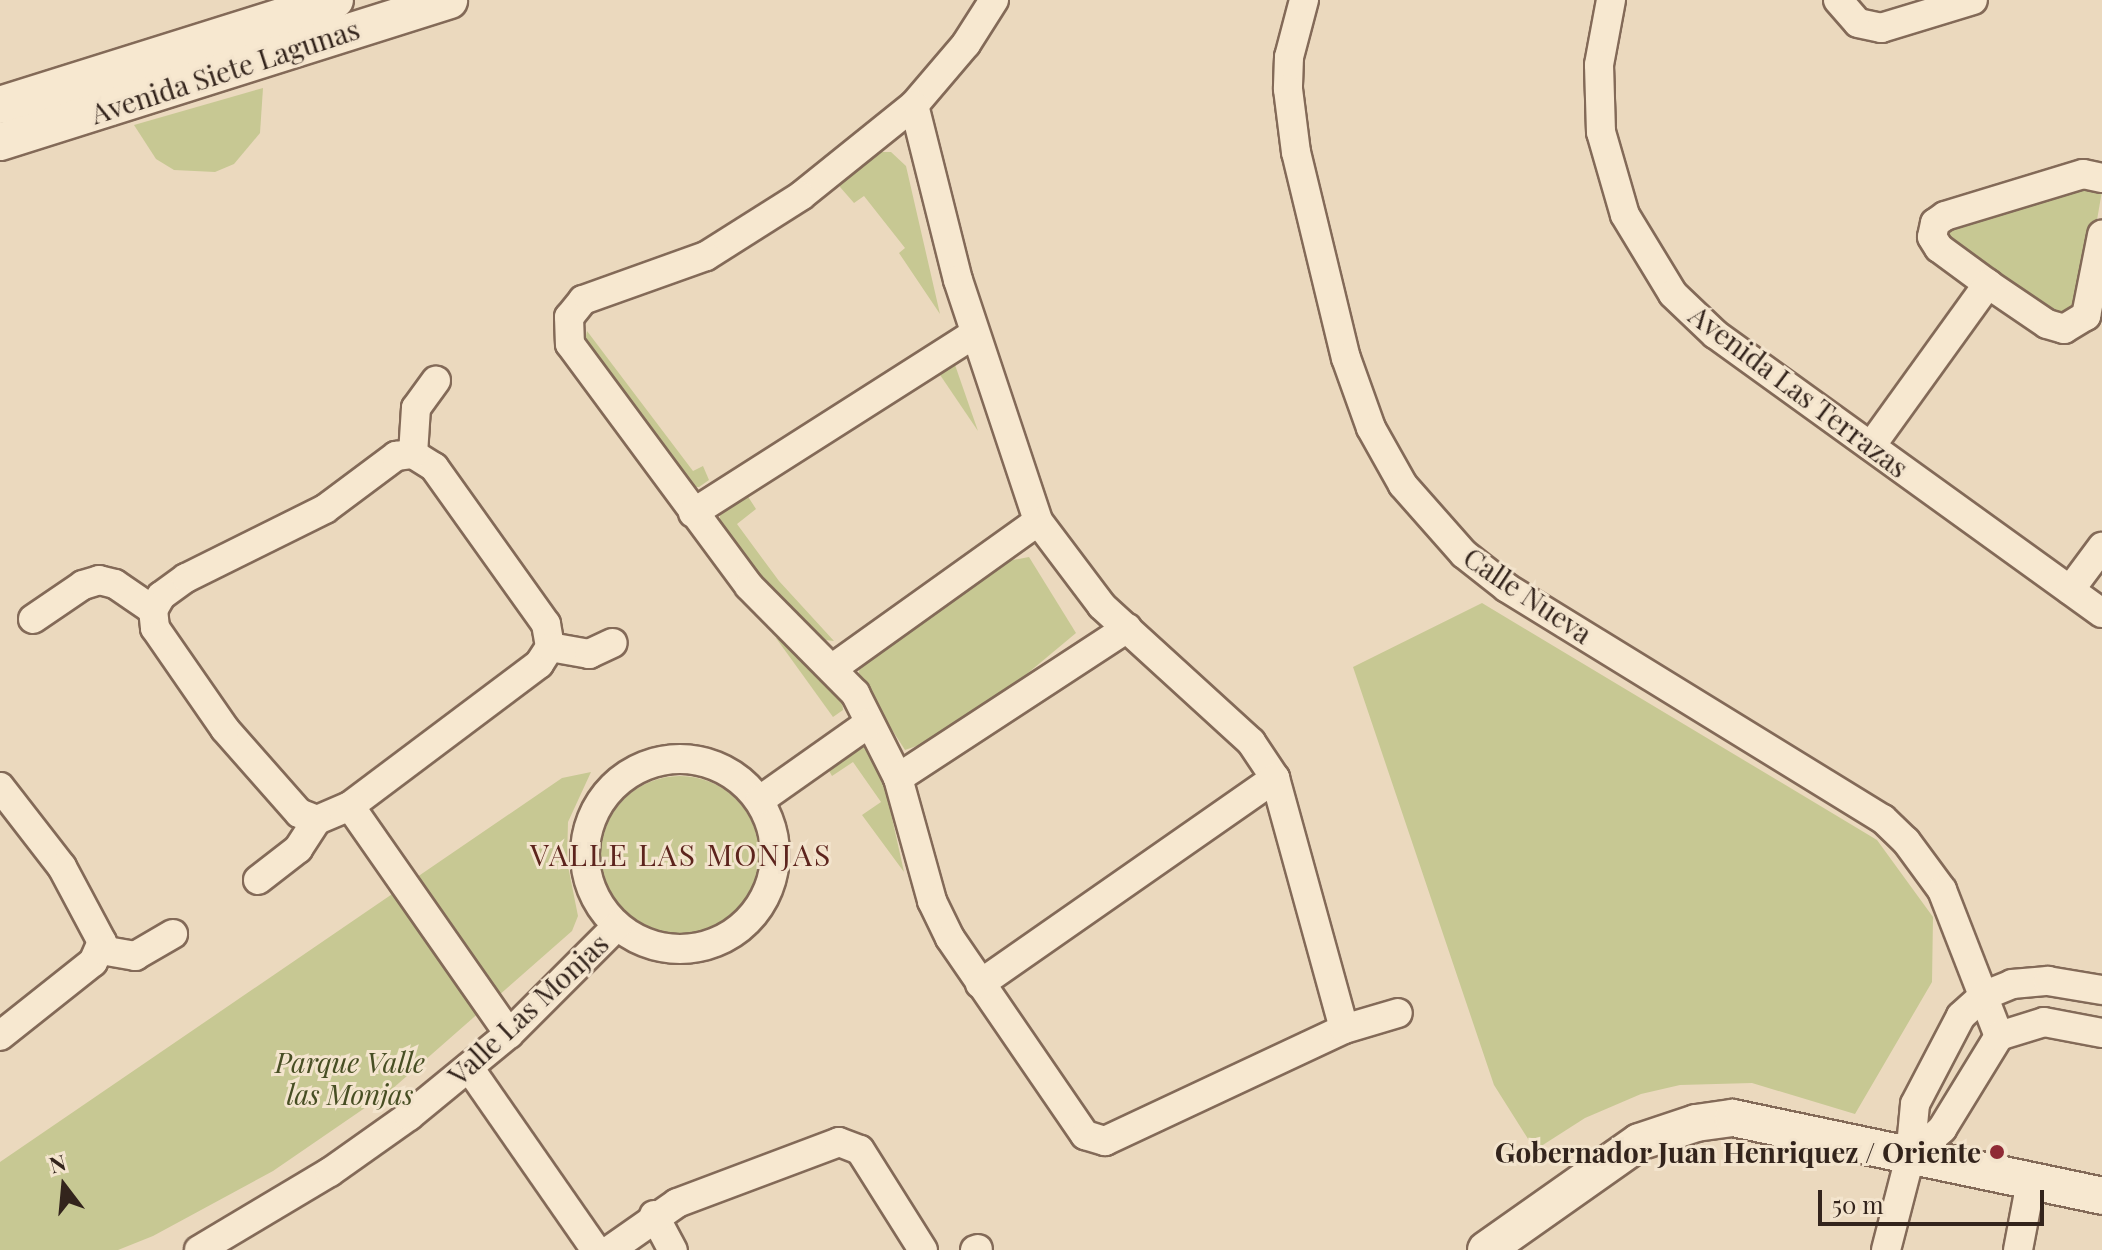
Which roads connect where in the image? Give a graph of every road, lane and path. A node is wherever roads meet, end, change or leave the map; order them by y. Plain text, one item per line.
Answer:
1 (335, 0) edge
2 (449, 0) edge
3 (994, 0) edge
4 (1304, 0) edge
5 (1611, 0) edge
6 (1838, 0) edge
7 (1973, 0) edge
8 (0, 105) edge
9 (914, 105) junction
10 (0, 142) edge
11 (2102, 178) edge
12 (2102, 235) edge
13 (1988, 284) junction
14 (974, 334) junction
15 (436, 380) dead end
16 (1871, 446) junction
17 (413, 454) junction
18 (693, 513) junction
19 (1038, 521) junction
20 (2102, 547) edge
21 (2070, 590) junction
22 (153, 610) junction
23 (2102, 613) edge
24 (33, 619) dead end
25 (1127, 628) junction
26 (613, 643) dead end
27 (550, 647) junction
28 (833, 668) junction
29 (869, 723) junction
30 (898, 778) junction
31 (1275, 778) junction
32 (0, 787) edge
33 (760, 800) junction
34 (350, 806) junction
35 (317, 820) junction
36 (258, 880) dead end
37 (617, 926) junction
38 (173, 934) dead end
39 (101, 950) junction
40 (980, 984) junction
41 (2102, 990) edge
42 (1983, 996) junction
43 (1398, 1013) dead end
44 (1344, 1029) junction
45 (2102, 1033) edge
46 (509, 1034) junction
47 (0, 1036) edge
48 (1999, 1036) junction
49 (470, 1069) junction
50 (1910, 1157) junction
51 (2031, 1182) junction
52 (2102, 1196) edge
53 (654, 1215) junction
54 (199, 1250) edge
55 (596, 1250) edge
56 (610, 1250) edge
57 (673, 1250) edge
58 (923, 1250) edge
59 (1486, 1250) edge
60 (1886, 1250) edge
61 (2018, 1250) edge

1 - 8 street, Avenida Siete Lagunas
2 - 10 street, Avenida Siete Lagunas
3 - 9 street
4 - 42 street, Calle Nueva
5 - 16 street, Avenida Las Terrazas
6 - 7 street
9 - 14 street
9 - 18 street
11 - 13 street
12 - 13 street
13 - 16 street
14 - 18 street
14 - 19 street
15 - 17 street
16 - 21 street, Avenida Las Terrazas
17 - 22 street
17 - 27 street
18 - 28 street
19 - 25 street
19 - 28 street
20 - 21 street
21 - 23 street, Avenida Las Terrazas
22 - 24 street
22 - 35 street
25 - 30 street
25 - 31 street
26 - 27 street
27 - 34 street
28 - 29 street
29 - 30 street
29 - 33 street
30 - 40 street
31 - 40 street
31 - 44 street
32 - 39 street
33 - 37 street, Valle Las Monjas
33 - 37 street, Valle Las Monjas
34 - 35 street
34 - 46 street
35 - 36 street
37 - 46 street, Valle Las Monjas
38 - 39 street
39 - 47 street
40 - 44 street
41 - 42 street
42 - 48 street, Calle Nueva
42 - 50 street
43 - 44 street
45 - 48 street
46 - 49 street, Valle Las Monjas
48 - 50 street
49 - 54 street, Valle Las Monjas
49 - 55 street
50 - 51 street
50 - 59 street
50 - 60 street
51 - 52 street
51 - 61 street
53 - 56 street
53 - 57 street
53 - 58 street

